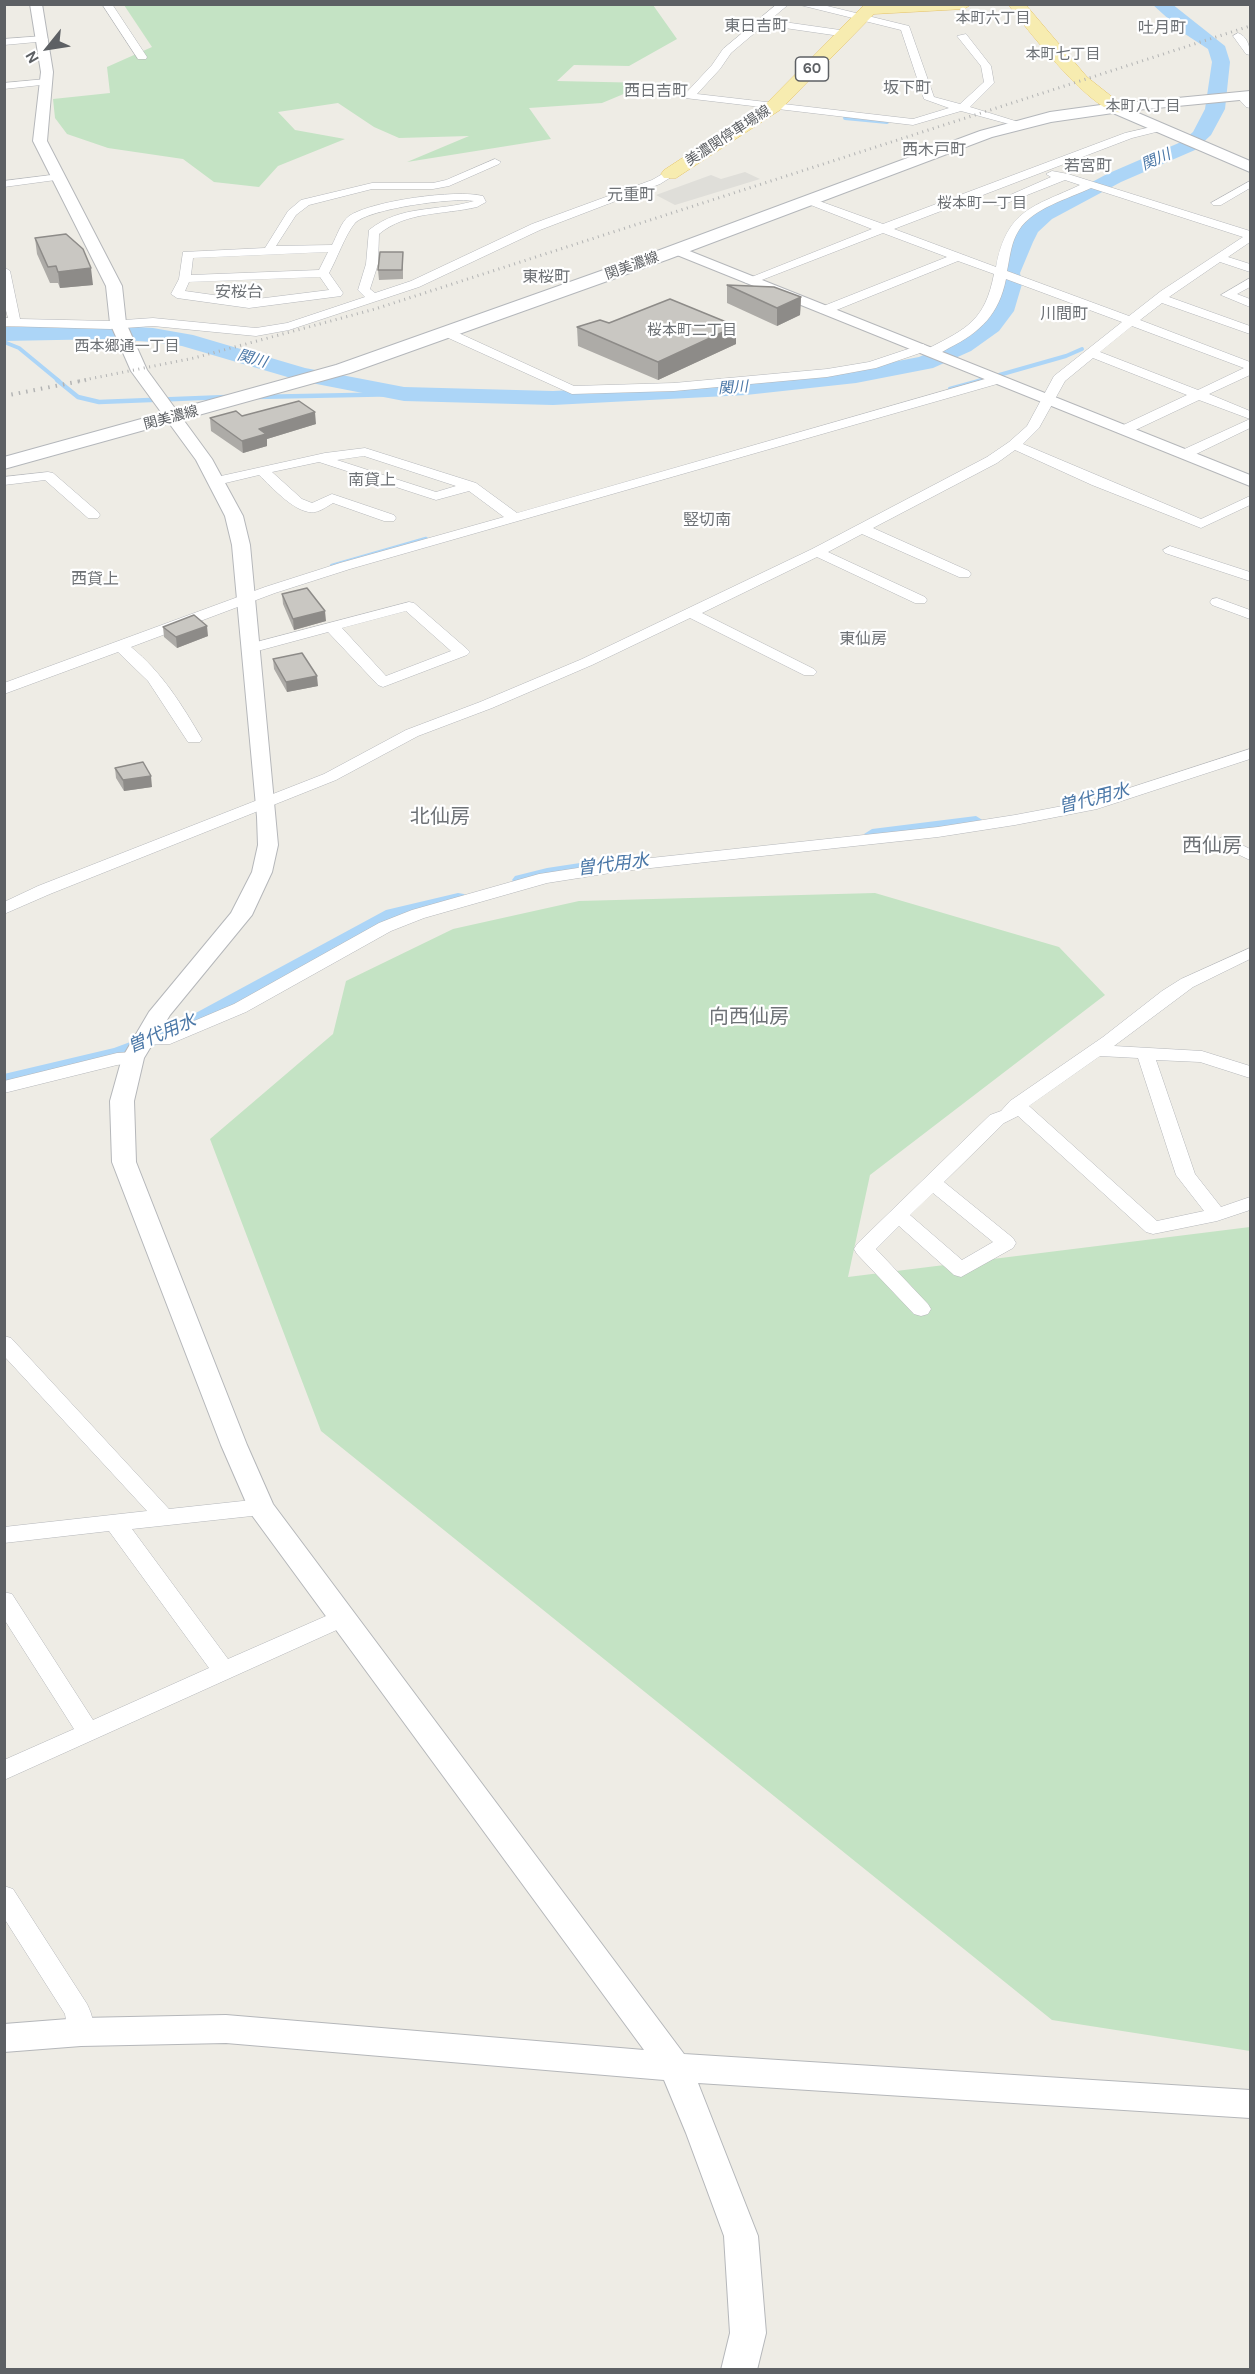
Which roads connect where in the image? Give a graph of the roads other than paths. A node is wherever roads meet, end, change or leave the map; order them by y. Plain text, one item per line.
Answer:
1 (36, 4) edge
2 (106, 4) edge
3 (784, 4) edge
4 (801, 4) edge
5 (964, 4) edge
6 (1016, 4) edge
7 (866, 12) edge
8 (761, 22) junction
9 (847, 34) junction
10 (962, 36) dead end
11 (1238, 36) dead end
12 (43, 39) junction
13 (4, 42) edge
14 (1251, 52) edge
15 (142, 57) dead end
16 (46, 82) junction
17 (4, 86) edge
18 (1248, 99) edge
19 (774, 106) junction
20 (963, 107) junction
21 (1115, 108) junction
22 (1020, 124) junction
23 (1160, 128) junction
24 (495, 162) dead end
25 (1251, 167) edge
26 (1035, 170) junction
27 (670, 174) joint
28 (1064, 176) junction
29 (59, 177) junction
30 (4, 184) edge
31 (1251, 184) edge
32 (1089, 185) junction
33 (973, 194) junction
34 (807, 200) junction
35 (998, 203) junction
36 (1217, 203) dead end
37 (1036, 211) junction
38 (883, 229) junction
39 (1251, 236) edge
40 (335, 248) junction
41 (677, 250) junction
42 (272, 251) junction
43 (957, 257) junction
44 (1219, 258) junction
45 (1251, 268) edge
46 (4, 272) edge
47 (323, 273) junction
48 (1002, 274) junction
49 (185, 279) junction
50 (750, 280) junction
51 (1251, 282) edge
52 (337, 293) junction
53 (1160, 298) junction
54 (375, 299) junction
55 (1251, 303) edge
56 (825, 309) junction
57 (10, 322) edge
58 (153, 322) junction
59 (1131, 322) junction
60 (118, 323) junction
61 (1251, 330) edge
62 (448, 333) junction
63 (927, 350) junction
64 (1091, 353) junction
65 (1251, 368) edge
66 (999, 379) junction
67 (1197, 394) junction
68 (1050, 399) junction
69 (164, 405) junction
70 (1251, 415) edge
71 (1251, 423) edge
72 (1124, 430) junction
73 (1014, 445) junction
74 (1185, 454) junction
75 (319, 458) junction
76 (4, 463) edge
77 (262, 470) junction
78 (4, 481) edge
79 (217, 481) junction
80 (1251, 481) edge
81 (471, 486) junction
82 (1251, 500) edge
83 (93, 515) dead end
84 (389, 518) dead end
85 (515, 518) junction
86 (863, 529) junction
87 (1170, 550) dead end
88 (817, 552) junction
89 (964, 574) dead end
90 (1251, 577) edge
91 (247, 600) junction
92 (920, 600) dead end
93 (1217, 602) dead end
94 (689, 612) junction
95 (1251, 615) edge
96 (331, 626) junction
97 (120, 646) junction
98 (250, 648) junction
99 (808, 672) dead end
100 (4, 689) edge
101 (194, 739) dead end
102 (1251, 754) edge
103 (265, 803) junction
104 (1224, 841) dead end
105 (1251, 855) edge
106 (6, 906) edge
107 (1251, 953) edge
108 (138, 1049) junction
109 (1096, 1050) junction
110 (1145, 1053) junction
111 (1251, 1072) edge
112 (4, 1087) edge
113 (1017, 1105) junction
114 (932, 1182) junction
115 (1251, 1203) edge
116 (898, 1215) junction
117 (1217, 1215) junction
118 (921, 1309) dead end
119 (4, 1343) edge
120 (261, 1507) junction
121 (160, 1518) junction
122 (115, 1523) junction
123 (4, 1535) edge
124 (4, 1600) edge
125 (342, 1618) junction
126 (224, 1671) junction
127 (89, 1732) junction
128 (4, 1771) edge
129 (4, 1896) edge
130 (81, 2032) junction
131 (4, 2038) edge
132 (675, 2067) junction
133 (1251, 2103) edge
134 (739, 2370) edge

1 - 12 street
2 - 15 street
3 - 8 street
4 - 7 street
5 - 7 main road
6 - 21 main road
7 - 9 main road, 美濃関停車場線 / 60
7 - 20 street
8 - 9 street
8 - 19 street
9 - 19 main road, 美濃関停車場線 / 60
10 - 20 street
11 - 14 street
12 - 13 street
12 - 16 street
16 - 17 street
16 - 29 street
18 - 21 street
19 - 20 street
19 - 27 main road, 美濃関停車場線 / 60
20 - 22 street
21 - 22 main road, 関美濃線
21 - 23 main road, 関美濃線
22 - 34 main road, 関美濃線
23 - 25 main road, 関美濃線
23 - 26 street
24 - 42 street
26 - 28 street
26 - 33 street
27 - 54 street
28 - 32 street
28 - 35 street
29 - 30 street
29 - 60 street
31 - 36 street
32 - 37 street
32 - 39 street
33 - 35 street
33 - 38 street
34 - 38 street
34 - 41 main road, 関美濃線
35 - 37 street
37 - 48 street
38 - 43 street
38 - 50 street
39 - 44 street
40 - 42 street
40 - 47 street
40 - 54 street
41 - 50 street
41 - 62 main road, 関美濃線
42 - 49 street
43 - 48 street
43 - 56 street
44 - 45 street
44 - 53 street
46 - 57 street
47 - 49 street
47 - 52 street
48 - 59 street
48 - 63 street
49 - 52 street
50 - 56 street
51 - 55 street
52 - 58 street
53 - 59 street
53 - 61 street
54 - 58 street
56 - 63 street
57 - 60 street
58 - 60 street
59 - 64 street
59 - 65 street
60 - 69 street
62 - 63 street
62 - 69 main road, 関美濃線
63 - 66 street
64 - 67 street
64 - 68 street
65 - 67 street
66 - 68 street
66 - 85 street
67 - 70 street
67 - 72 street
68 - 72 street
68 - 73 street
69 - 76 main road, 関美濃線
69 - 79 street
71 - 74 street
72 - 74 street
73 - 82 street
73 - 86 street
74 - 80 street
75 - 77 street
75 - 81 street
75 - 81 street
77 - 79 street
77 - 84 street
78 - 83 street
79 - 91 street
81 - 85 street
85 - 91 street
86 - 88 street
86 - 89 street
87 - 90 street
88 - 92 street
88 - 94 street
91 - 97 street
91 - 98 street
93 - 95 street
94 - 99 street
94 - 103 street
96 - 96 street
96 - 98 street
97 - 100 street
97 - 101 street
98 - 103 street
102 - 108 street
103 - 106 street
103 - 108 street
104 - 105 street
107 - 109 street
108 - 112 street
108 - 120 street
109 - 110 street
109 - 113 street
110 - 111 street
110 - 117 street
113 - 114 street
113 - 117 street
114 - 116 street
114 - 116 street
115 - 117 street
116 - 118 street
119 - 121 street
120 - 121 street
120 - 125 street
121 - 122 street
122 - 123 street
122 - 126 street
124 - 127 street
125 - 126 street
125 - 132 street
126 - 127 street
127 - 128 street
129 - 130 street
130 - 131 street
130 - 132 street
132 - 133 street
132 - 134 street

